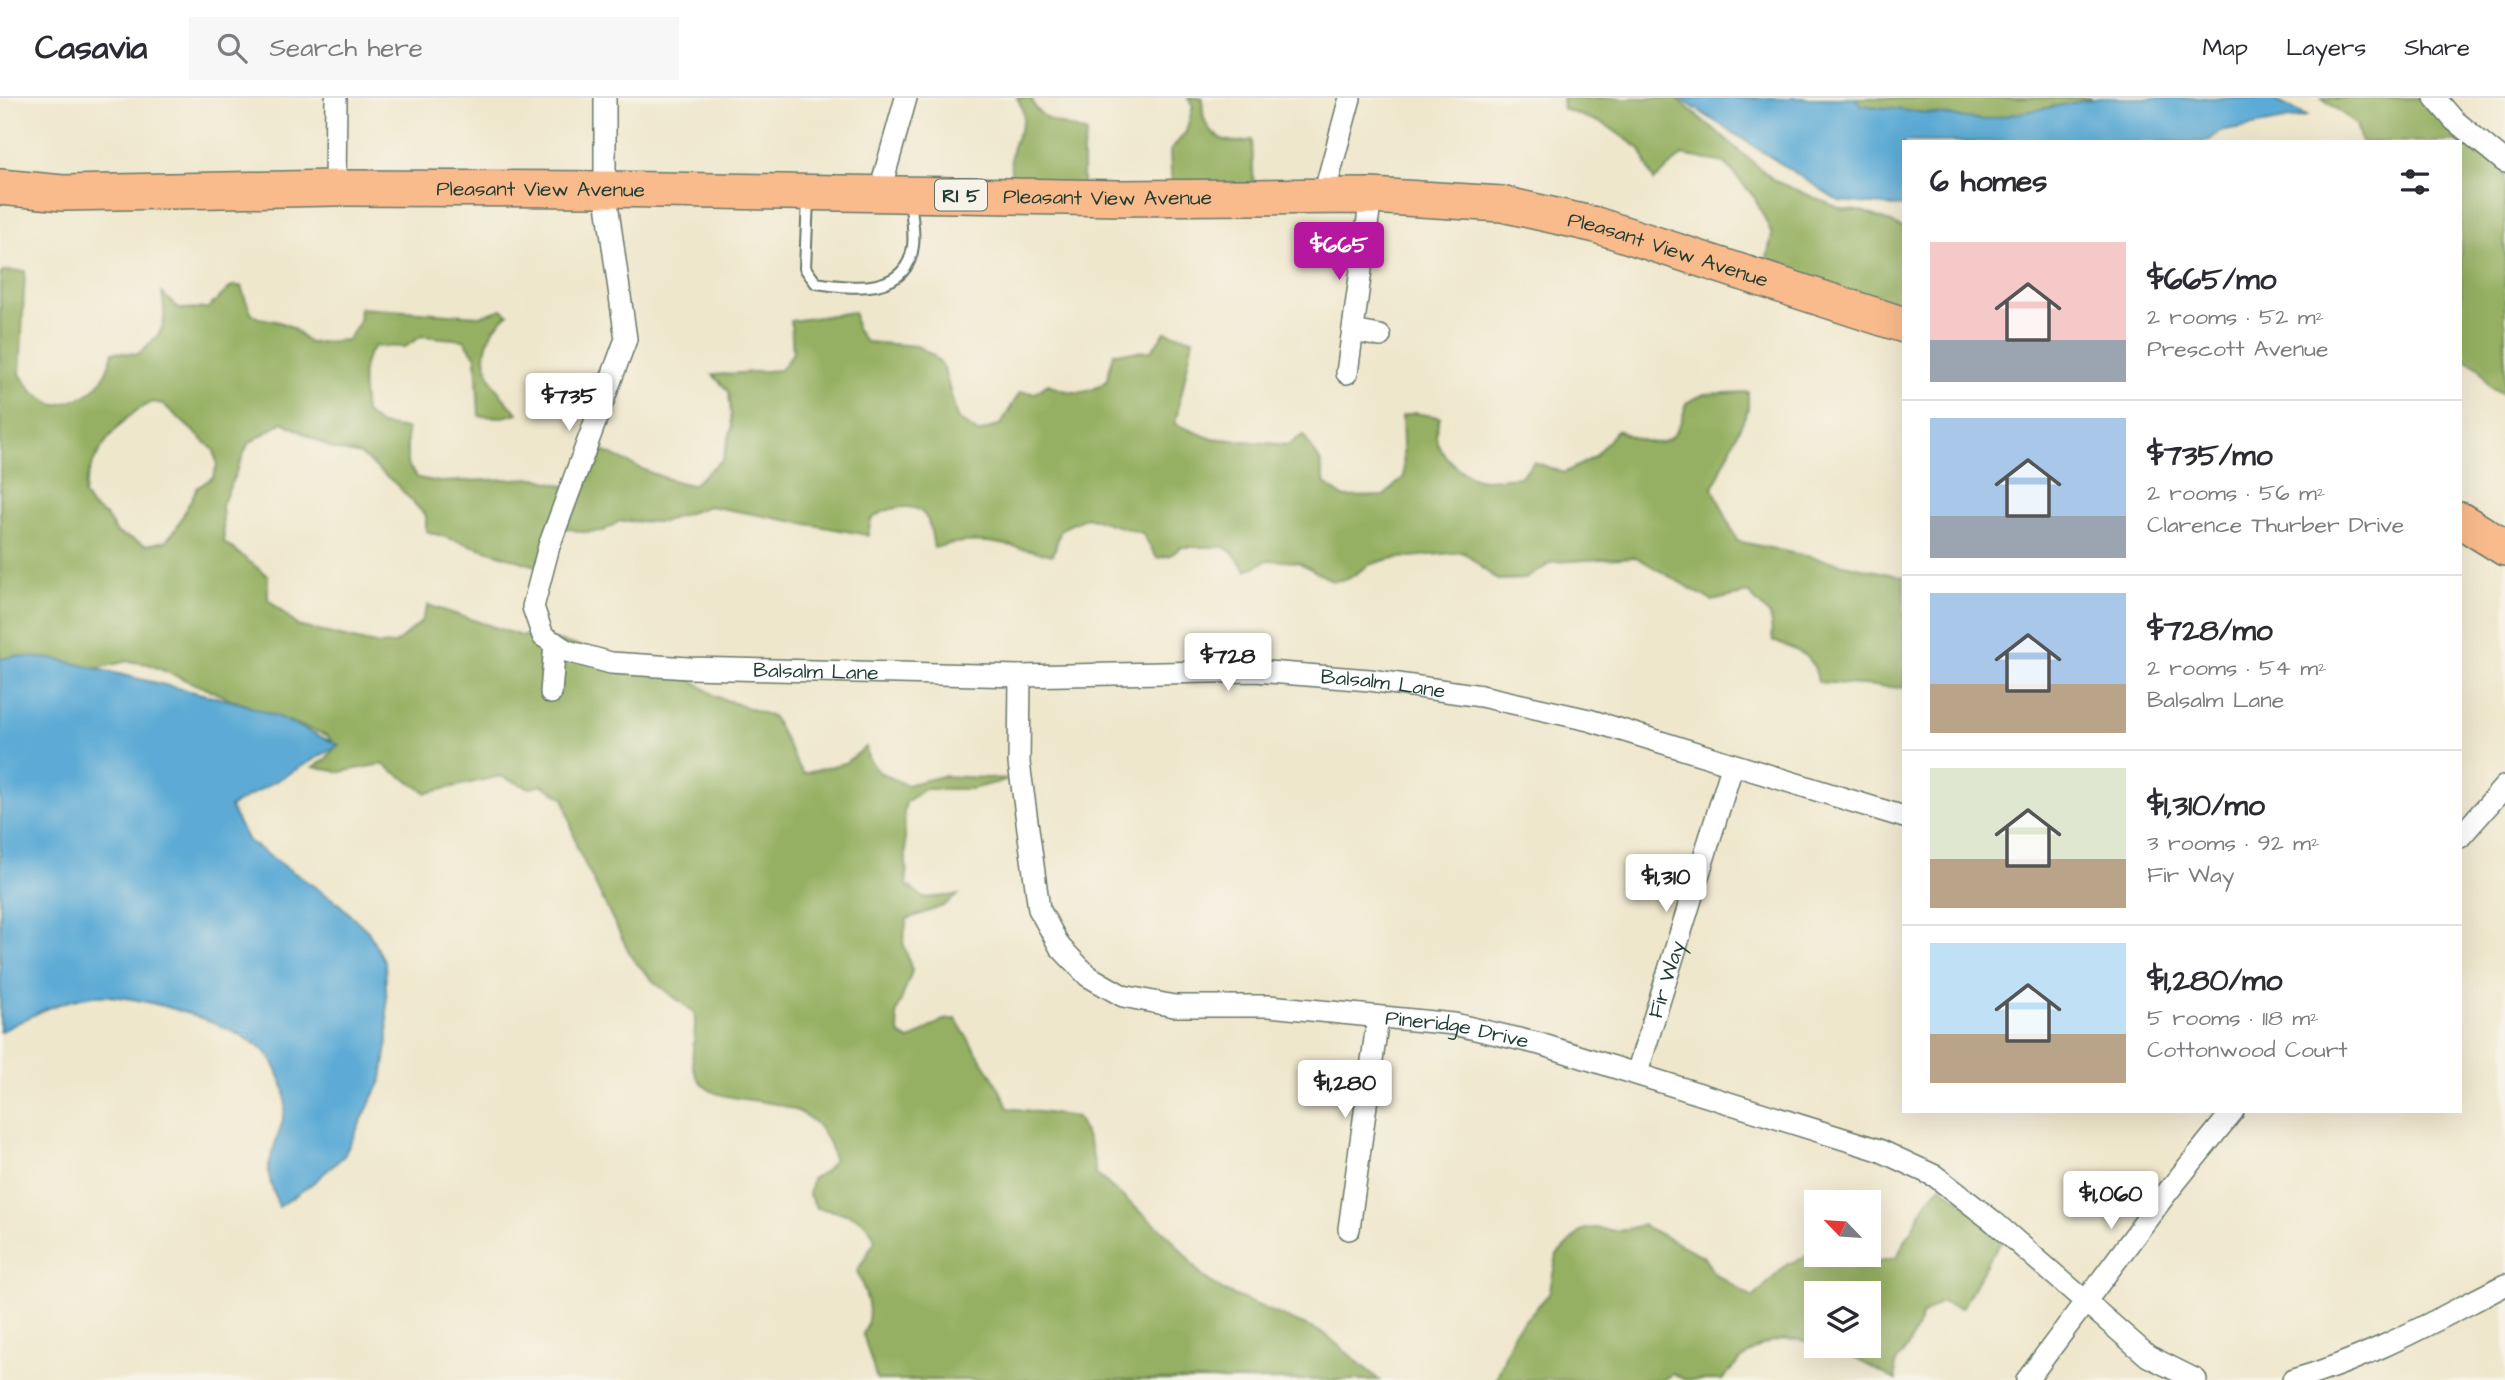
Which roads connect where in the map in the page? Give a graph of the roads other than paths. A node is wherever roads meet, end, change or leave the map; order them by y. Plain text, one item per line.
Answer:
1 (336, 98) edge
2 (605, 98) edge
3 (906, 98) edge
4 (1350, 98) edge
5 (2435, 98) edge
6 (2505, 162) edge
7 (0, 187) edge
8 (335, 188) junction
9 (605, 189) junction
10 (809, 194) junction
11 (894, 195) junction
12 (1371, 196) junction
13 (1323, 198) junction
14 (1902, 324) edge
15 (1353, 331) junction
16 (1380, 336) dead end
17 (1347, 373) dead end
18 (2462, 521) edge
19 (2503, 544) edge
20 (555, 643) junction
21 (1020, 676) junction
22 (551, 693) dead end
23 (1732, 767) junction
24 (2505, 786) edge
25 (1902, 816) edge
26 (2462, 835) edge
27 (1378, 1017) junction
28 (1637, 1073) junction
29 (2231, 1113) edge
30 (1349, 1229) dead end
31 (2505, 1285) edge
32 (2085, 1300) junction
33 (2027, 1380) edge
34 (2196, 1380) edge
35 (2293, 1380) edge

1 - 8 street
2 - 9 street
3 - 11 street
4 - 13 street
5 - 6 street
7 - 8 main road, Pleasant View Avenue / RI 5
8 - 9 main road, Pleasant View Avenue / RI 5
9 - 10 main road, Pleasant View Avenue / RI 5
9 - 20 street
10 - 11 main road, Pleasant View Avenue / RI 5
10 - 11 lane
11 - 13 main road, Pleasant View Avenue / RI 5
12 - 13 main road, Pleasant View Avenue / RI 5
12 - 14 main road, Pleasant View Avenue / RI 5
12 - 15 street
15 - 16 street
15 - 17 street
18 - 19 main road
20 - 21 street, Balsalm Lane
20 - 22 street
21 - 23 street, Balsalm Lane
21 - 27 street, Pineridge Drive
23 - 25 street, Balsalm Lane
23 - 28 street, Fir Way
24 - 26 street
27 - 28 street, Pineridge Drive
27 - 30 street
28 - 32 street, Pineridge Drive
29 - 32 street
31 - 35 street
32 - 33 street
32 - 34 street, Pineridge Drive

